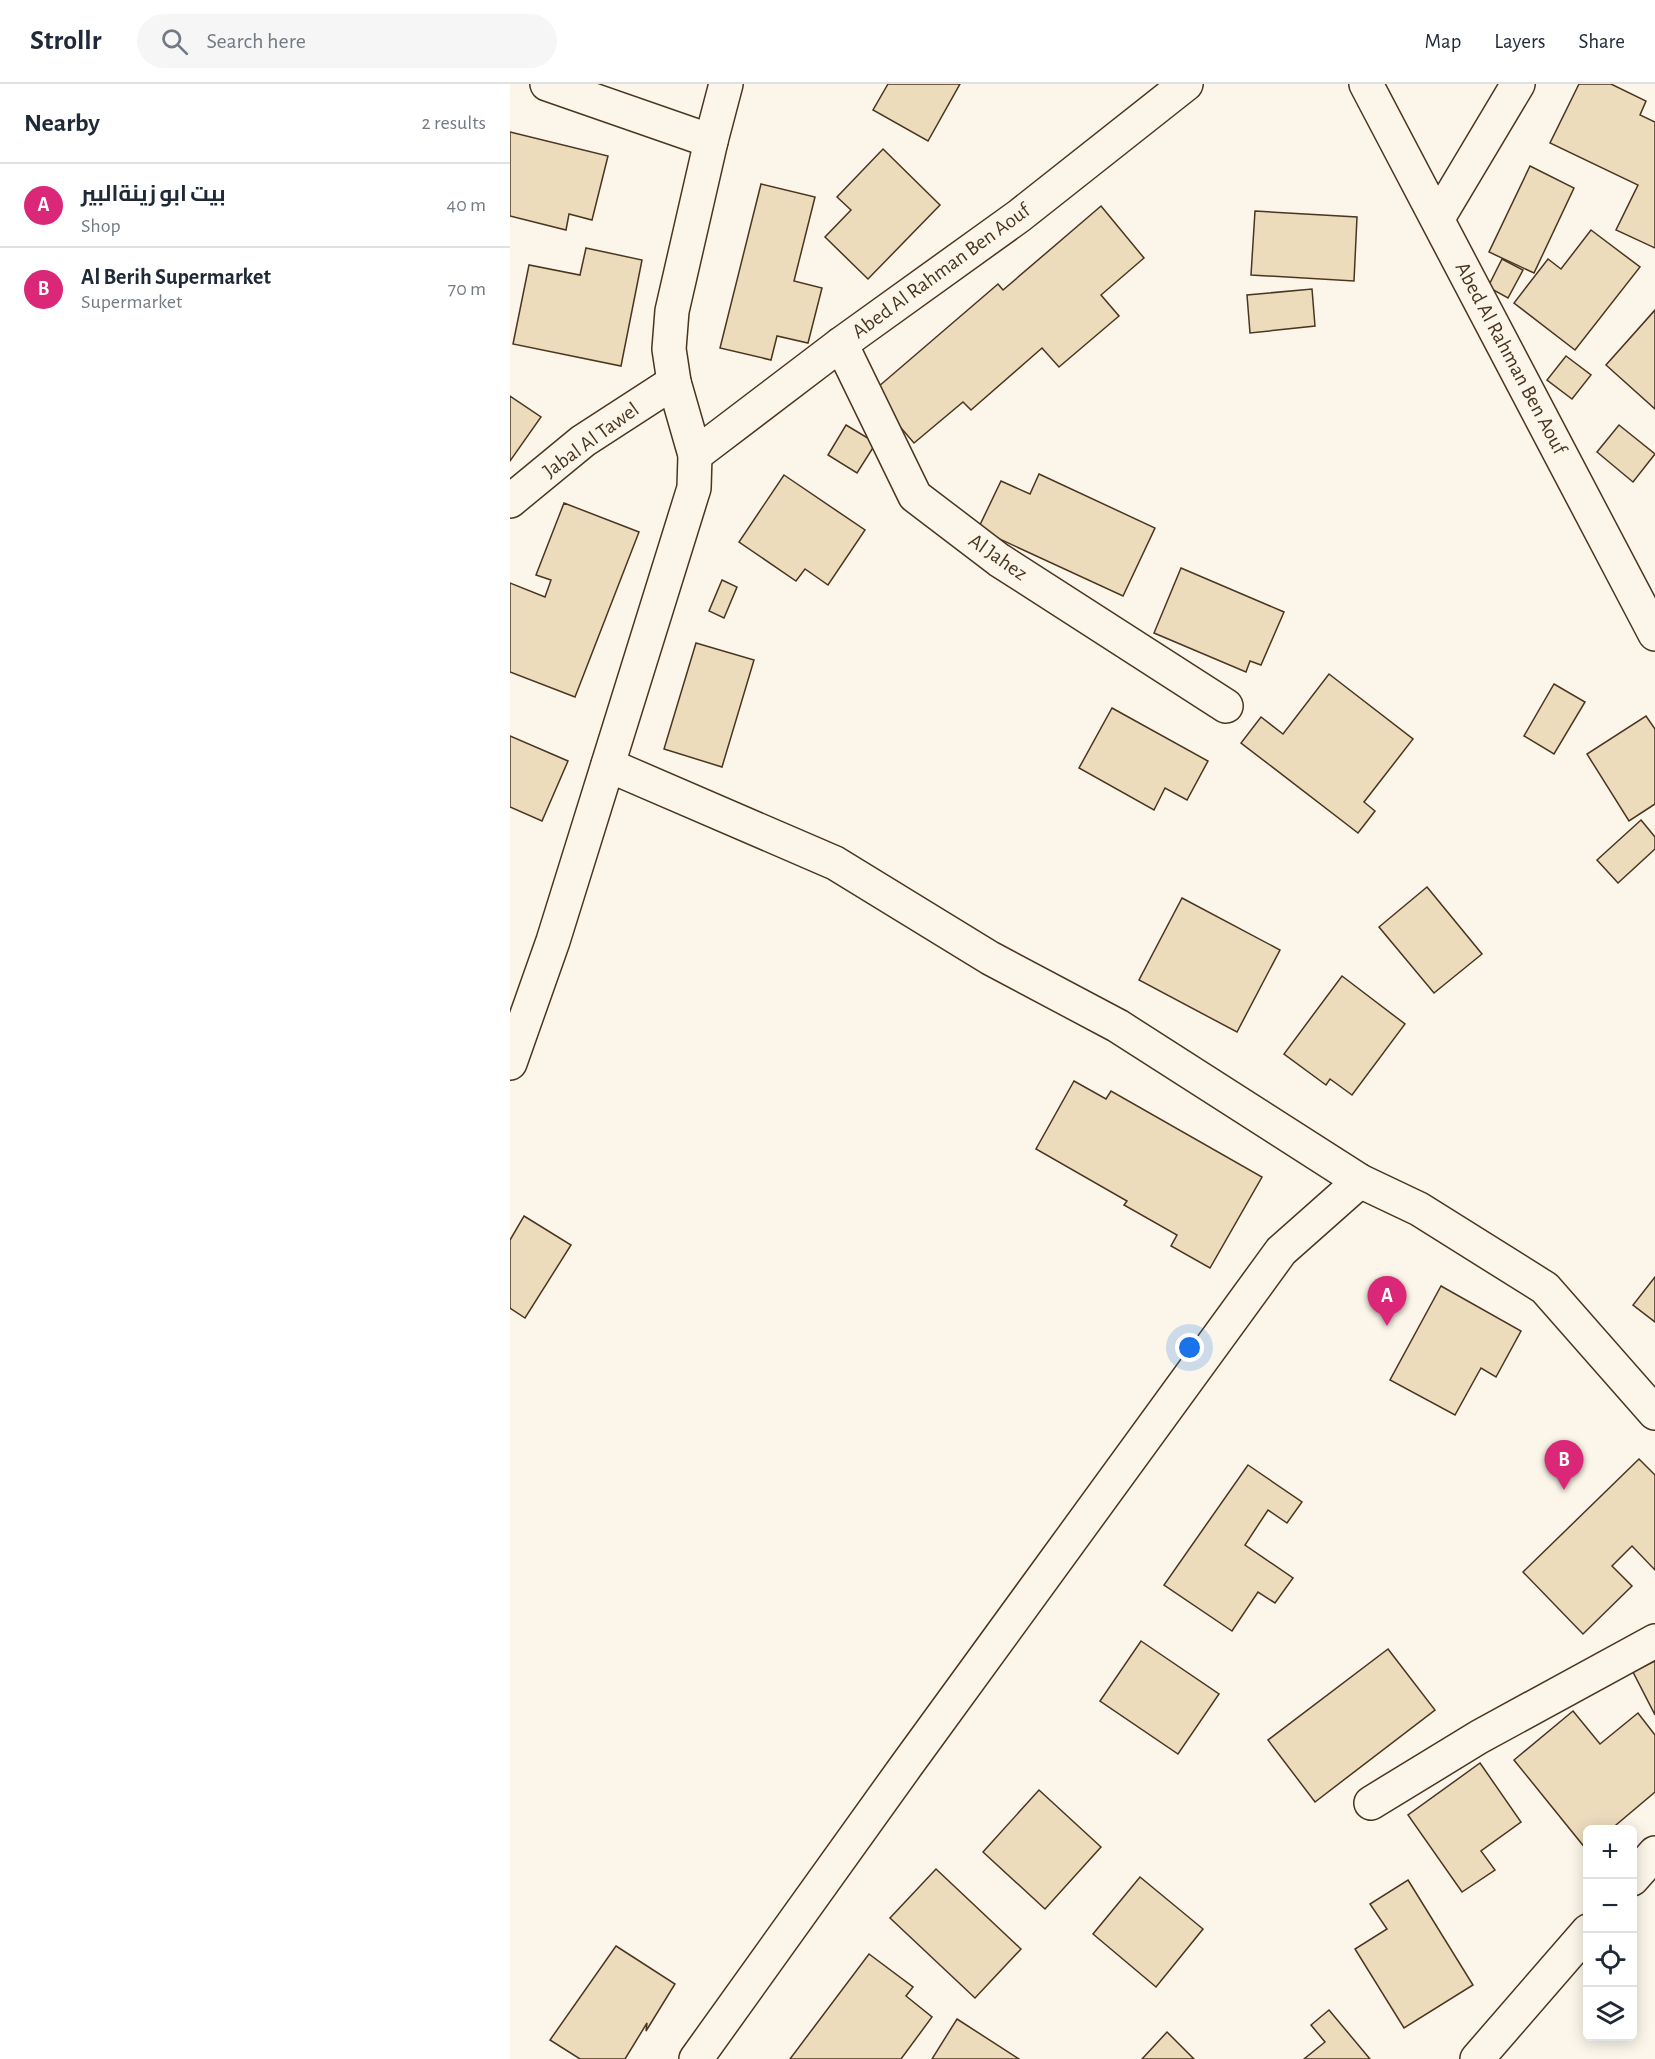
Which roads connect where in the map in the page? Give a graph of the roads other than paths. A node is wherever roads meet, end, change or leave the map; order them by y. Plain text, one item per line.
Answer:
1 (547, 84) edge
2 (726, 84) edge
3 (1186, 84) edge
4 (1366, 84) edge
5 (1518, 84) edge
6 (711, 141) junction
7 (1438, 218) junction
8 (841, 344) junction
9 (674, 382) junction
10 (695, 455) junction
11 (510, 501) edge
12 (1655, 633) edge
13 (1226, 706) dead end
14 (608, 765) junction
15 (510, 1063) edge
16 (1360, 1181) junction
17 (1655, 1413) edge
18 (1655, 1641) edge
19 (1371, 1803) dead end
20 (1655, 1853) edge
21 (1637, 1873) edge
22 (1585, 1933) edge
23 (698, 2058) edge
24 (1477, 2059) edge

1 - 6 street
2 - 6 street
3 - 8 street, Abed Al Rahman Ben Aouf
4 - 7 street, Abed Al Rahman Ben Aouf
5 - 7 street
6 - 9 street
7 - 12 street, Abed Al Rahman Ben Aouf
8 - 10 street, Abed Al Rahman Ben Aouf
8 - 13 street, Al Jahez
9 - 10 street
9 - 11 street, Jabal Al Tawel
10 - 14 street
14 - 15 street
14 - 16 street
16 - 17 street
16 - 23 street
18 - 19 street
20 - 21 street
22 - 24 street

